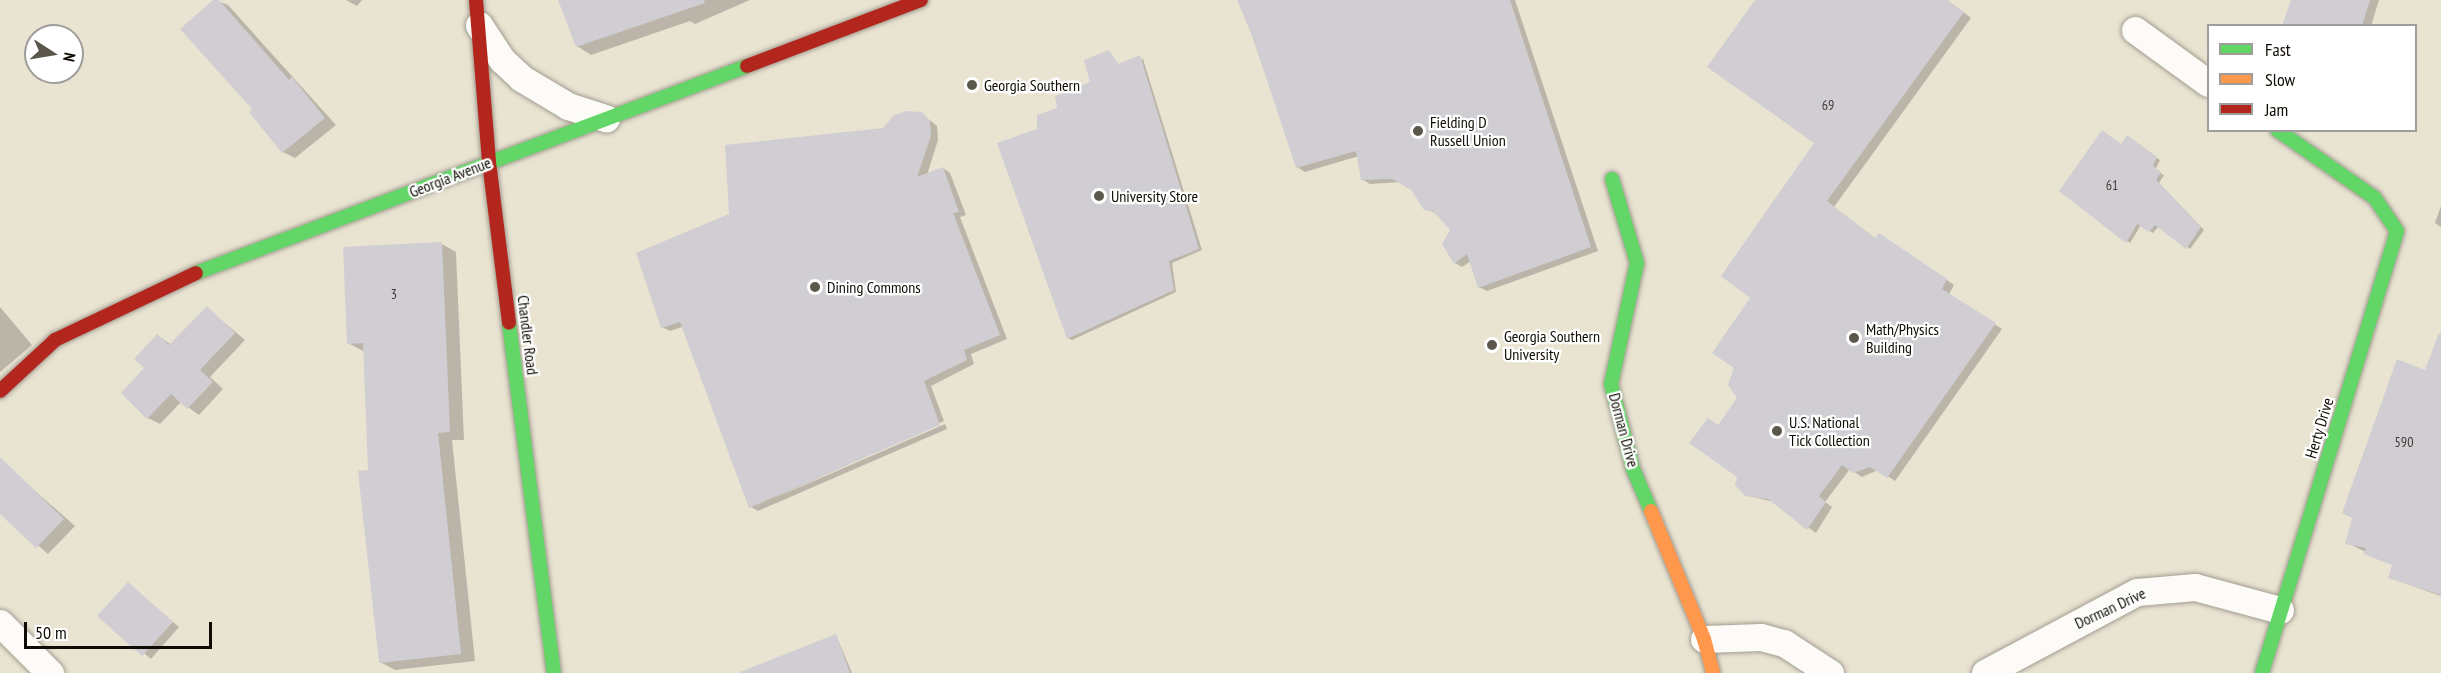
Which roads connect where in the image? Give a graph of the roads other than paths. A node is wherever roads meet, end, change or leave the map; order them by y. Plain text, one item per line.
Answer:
1 (921, 0) edge
2 (478, 13) edge
3 (2135, 30) dead end
4 (2207, 82) edge
5 (606, 118) junction
6 (2280, 132) edge
7 (489, 162) junction
8 (1612, 179) dead end
9 (0, 391) edge
10 (2280, 610) junction
11 (0, 623) edge
12 (1704, 639) junction
13 (50, 673) edge
14 (554, 673) edge
15 (1713, 673) edge
16 (1830, 673) edge
17 (1985, 673) edge
18 (2262, 673) edge

1 - 5 street, Georgia Avenue
2 - 5 street
2 - 7 street, Chandler Road
3 - 4 street
5 - 7 street, Georgia Avenue
6 - 10 street, Herty Drive
7 - 9 street, Georgia Avenue
7 - 14 street, Chandler Road
8 - 12 street, Dorman Drive
10 - 17 street, Dorman Drive
10 - 18 street, Herty Drive
11 - 13 street
12 - 15 street, Dorman Drive
12 - 16 street

